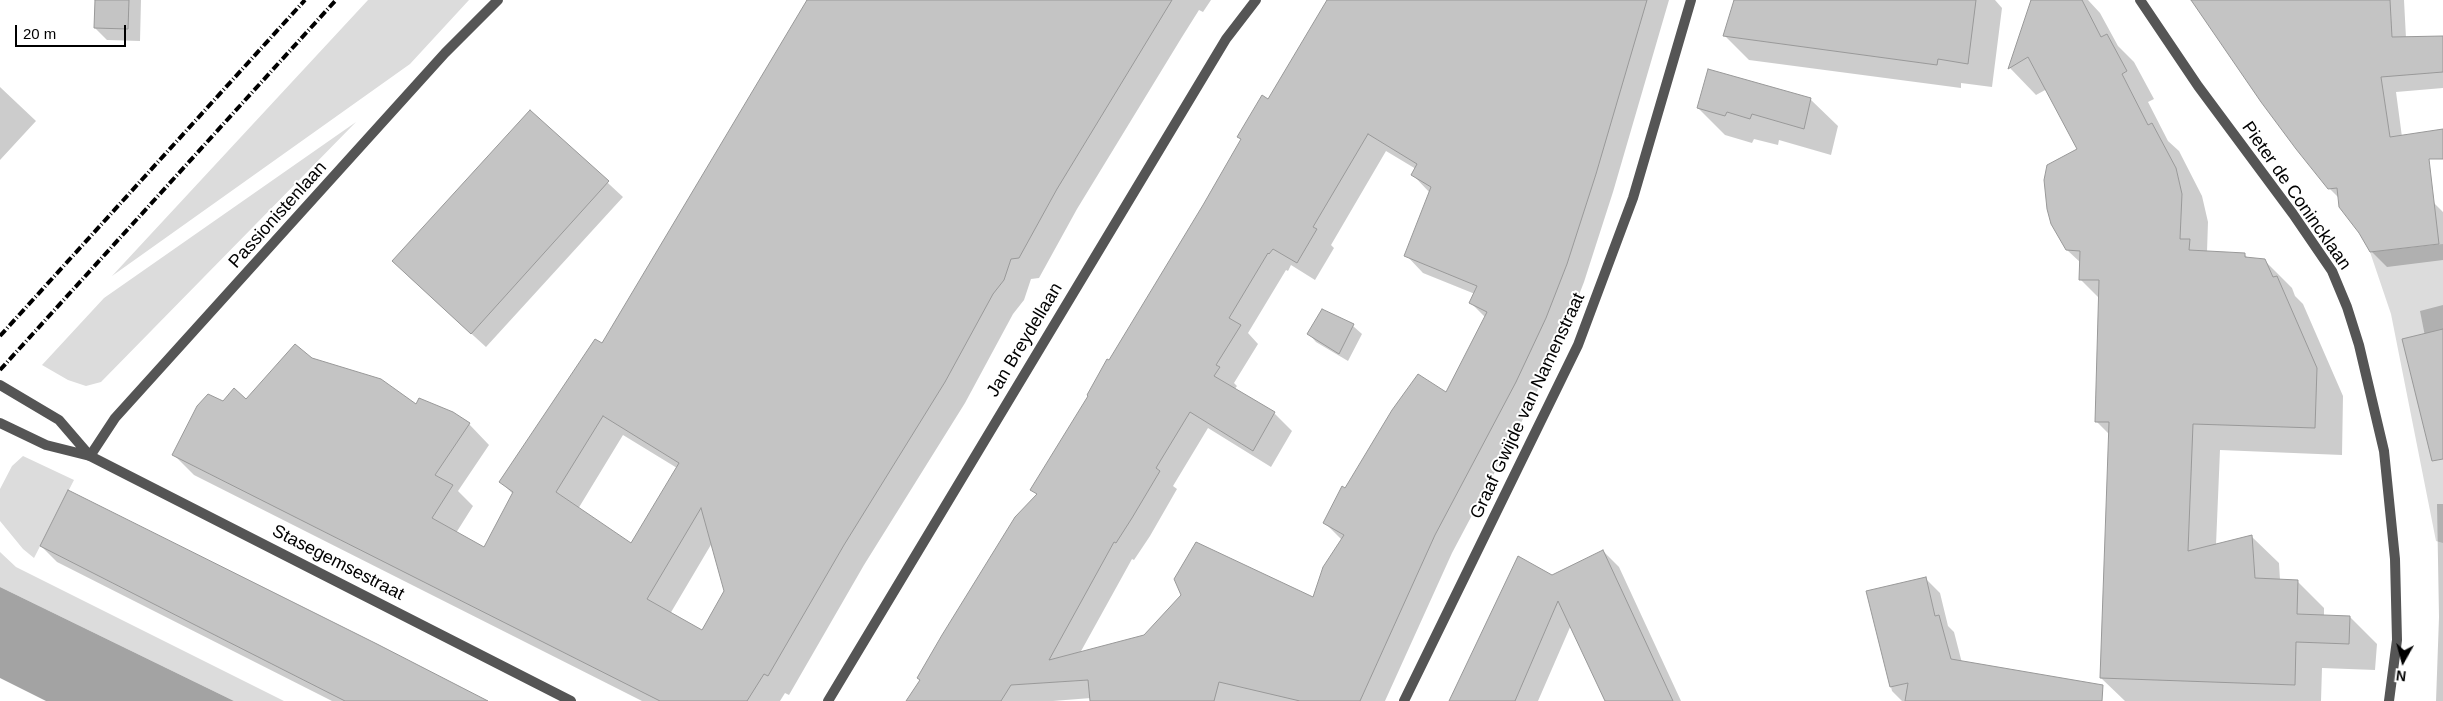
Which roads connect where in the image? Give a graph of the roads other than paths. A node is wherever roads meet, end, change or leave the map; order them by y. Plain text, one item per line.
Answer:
1 (498, 0) edge
2 (1256, 0) edge
3 (1691, 0) edge
4 (2140, 0) edge
5 (0, 385) edge
6 (0, 423) edge
7 (90, 456) junction
8 (571, 701) edge
9 (828, 701) edge
10 (1404, 701) edge
11 (2389, 701) edge

1 - 7 street, Passionistenlaan
2 - 9 street, Jan Breydellaan
3 - 10 street, Graaf Gwijde van Namenstraat
4 - 11 street, Pieter de Conincklaan
5 - 7 street
6 - 7 street
7 - 8 street, Stasegemsestraat

